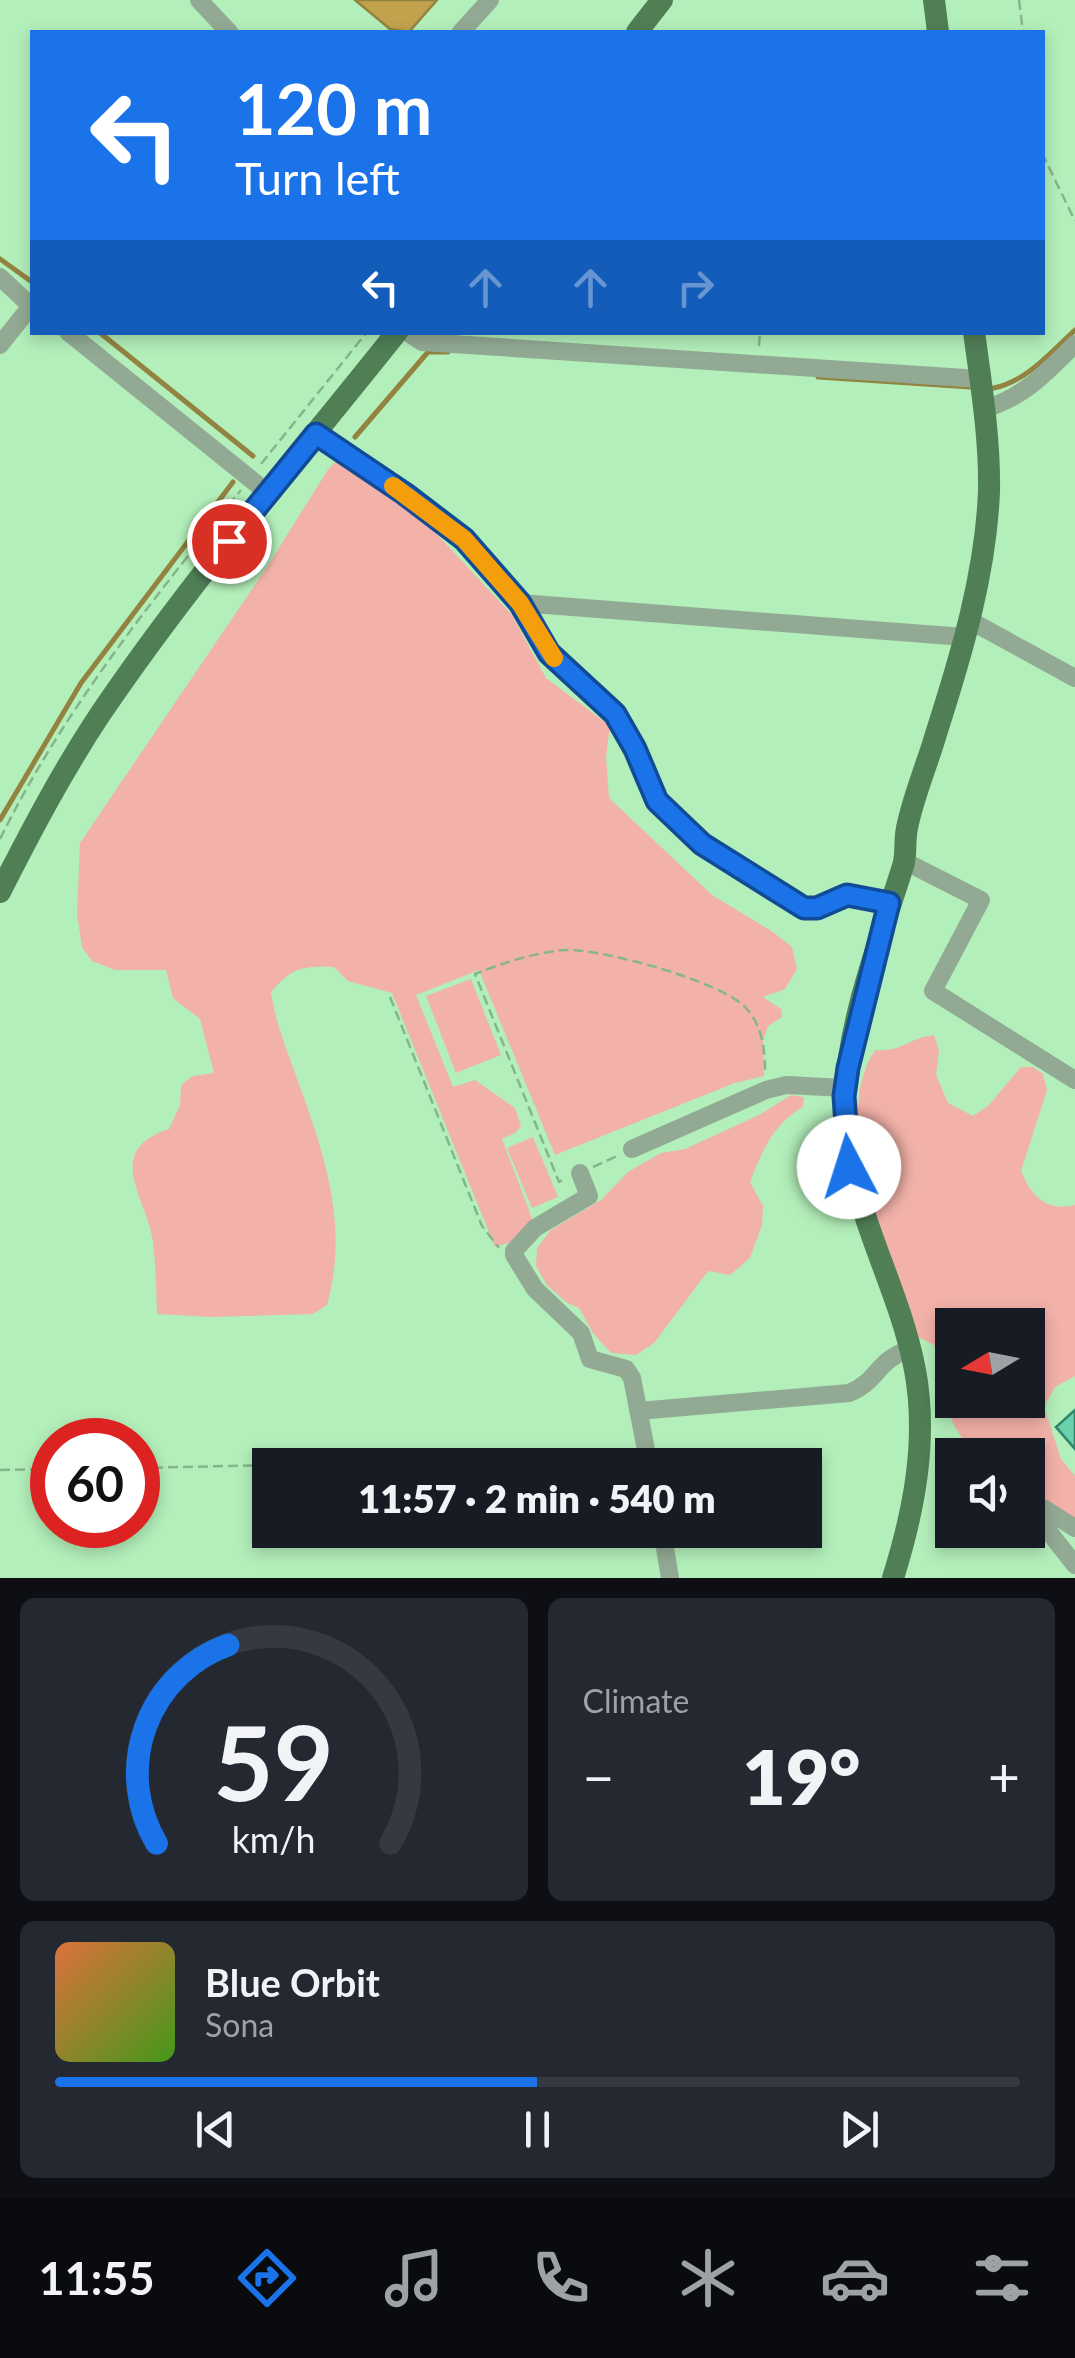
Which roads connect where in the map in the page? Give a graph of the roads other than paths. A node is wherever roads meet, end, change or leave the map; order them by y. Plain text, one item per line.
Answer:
1 (199, 0) edge
2 (490, 0) edge
3 (662, 0) edge
4 (934, 0) edge
5 (226, 30) edge
6 (463, 30) edge
7 (639, 30) edge
8 (938, 30) edge
9 (0, 277) edge
10 (30, 304) edge
11 (30, 308) edge
12 (72, 335) edge
13 (394, 335) edge
14 (412, 335) edge
15 (974, 335) edge
16 (1075, 344) edge
17 (0, 345) edge
18 (980, 378) junction
19 (984, 409) junction
20 (316, 434) junction
21 (268, 493) junction
22 (520, 603) junction
23 (966, 628) junction
24 (1075, 678) edge
25 (904, 861) junction
26 (0, 892) edge
27 (889, 903) junction
28 (1075, 1080) edge
29 (845, 1088) junction
30 (632, 1149) road end
31 (580, 1173) road end
32 (910, 1350) junction
33 (638, 1411) junction
34 (645, 1448) edge
35 (1075, 1528) edge
36 (665, 1548) edge
37 (1075, 1565) edge
38 (670, 1578) edge
39 (892, 1578) edge

1 - 5 street
2 - 6 street
3 - 7 main road
4 - 8 main road
9 - 10 street
11 - 17 street
12 - 21 street
13 - 20 main road
14 - 18 street
15 - 18 main road
16 - 19 street
18 - 19 main road
19 - 23 main road
20 - 21 main road
20 - 22 street
21 - 26 main road
22 - 23 street
22 - 27 street
23 - 24 street
23 - 25 main road
25 - 27 main road
25 - 28 street
27 - 29 main road
29 - 30 street
29 - 32 main road
31 - 33 street
32 - 33 street
32 - 39 main road
33 - 34 street
35 - 37 street
36 - 38 street

